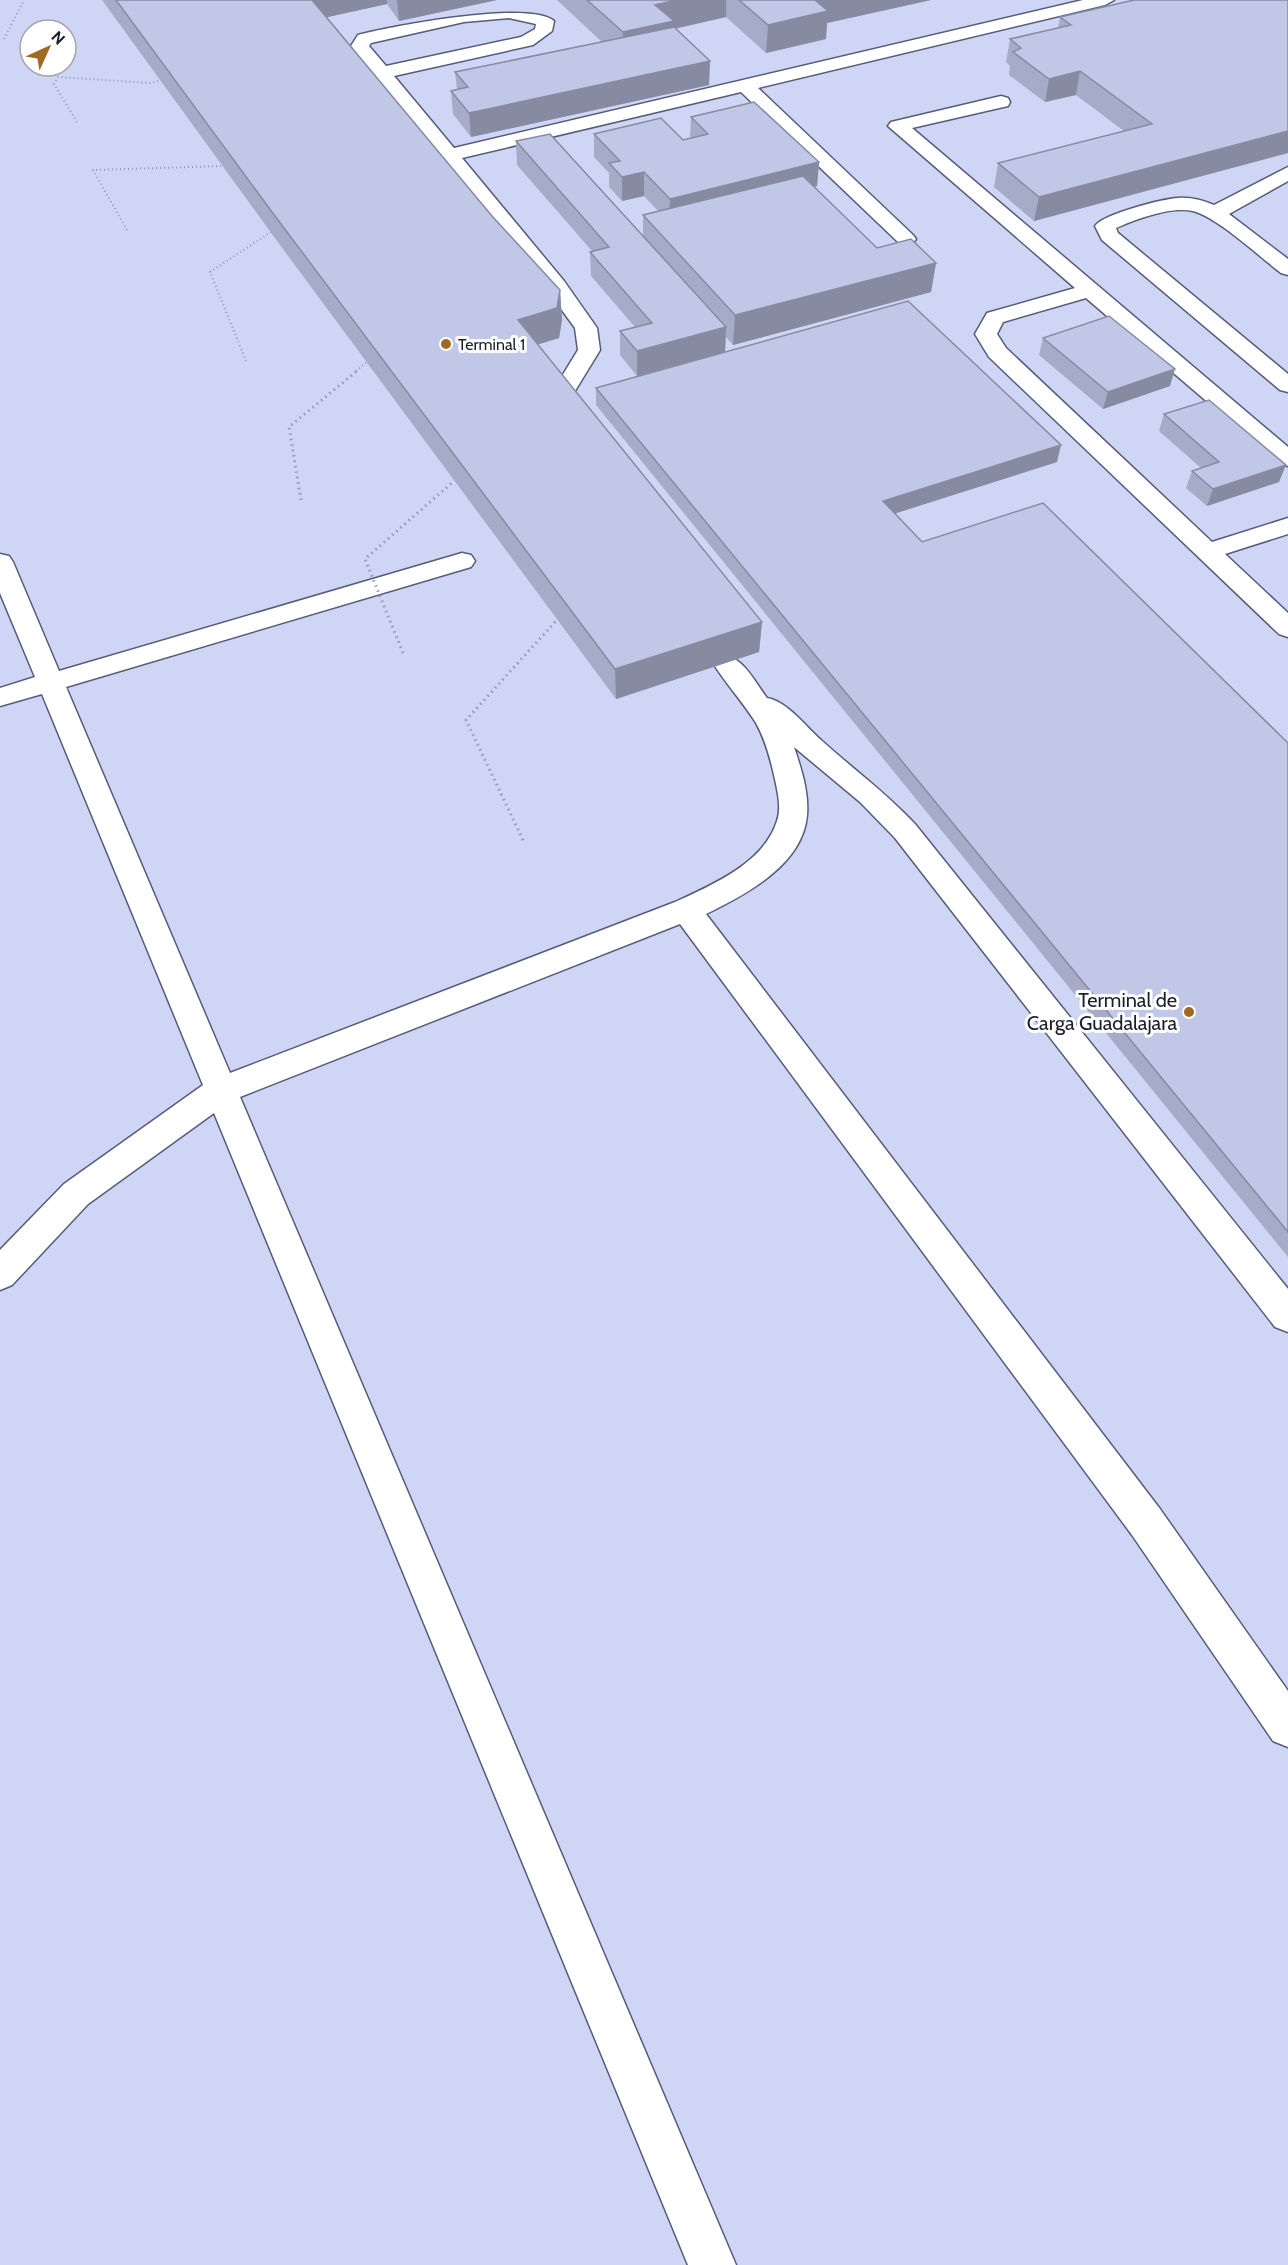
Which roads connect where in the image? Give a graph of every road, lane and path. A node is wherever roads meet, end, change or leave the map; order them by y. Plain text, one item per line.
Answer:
1 (24, 0) edge
2 (1105, 0) edge
3 (4, 39) dead end
4 (381, 73) junction
5 (161, 80) edge
6 (745, 85) junction
7 (1001, 102) dead end
8 (77, 122) dead end
9 (450, 155) junction
10 (224, 166) edge
11 (1288, 173) edge
12 (1215, 213) junction
13 (127, 230) dead end
14 (271, 232) edge
15 (906, 239) edge
16 (1288, 269) edge
17 (1090, 290) junction
18 (246, 362) dead end
19 (367, 362) edge
20 (1288, 385) edge
21 (559, 399) edge
22 (1288, 459) edge
23 (454, 481) edge
24 (301, 500) dead end
25 (1288, 526) edge
26 (1206, 552) junction
27 (462, 561) dead end
28 (0, 562) edge
29 (556, 621) edge
30 (1288, 628) edge
31 (403, 654) dead end
32 (51, 680) junction
33 (0, 697) edge
34 (523, 840) dead end
35 (686, 910) junction
36 (221, 1090) junction
37 (0, 1274) edge
38 (1288, 1316) edge
39 (1284, 1713) edge
40 (712, 2265) edge

1 - 3 path
2 - 6 lane
4 - 4 lane
4 - 9 lane
5 - 8 path
6 - 9 lane
6 - 15 lane
7 - 17 lane
9 - 21 lane
10 - 13 path
11 - 12 lane
12 - 16 lane
12 - 20 lane
14 - 18 path
17 - 22 lane
17 - 26 lane
19 - 24 path
23 - 31 path, bridge
25 - 26 lane
26 - 30 lane
27 - 32 lane
28 - 32 lane
29 - 34 path
32 - 33 lane
32 - 36 lane
35 - 36 lane
35 - 38 lane
35 - 39 lane
36 - 37 lane
36 - 40 lane

